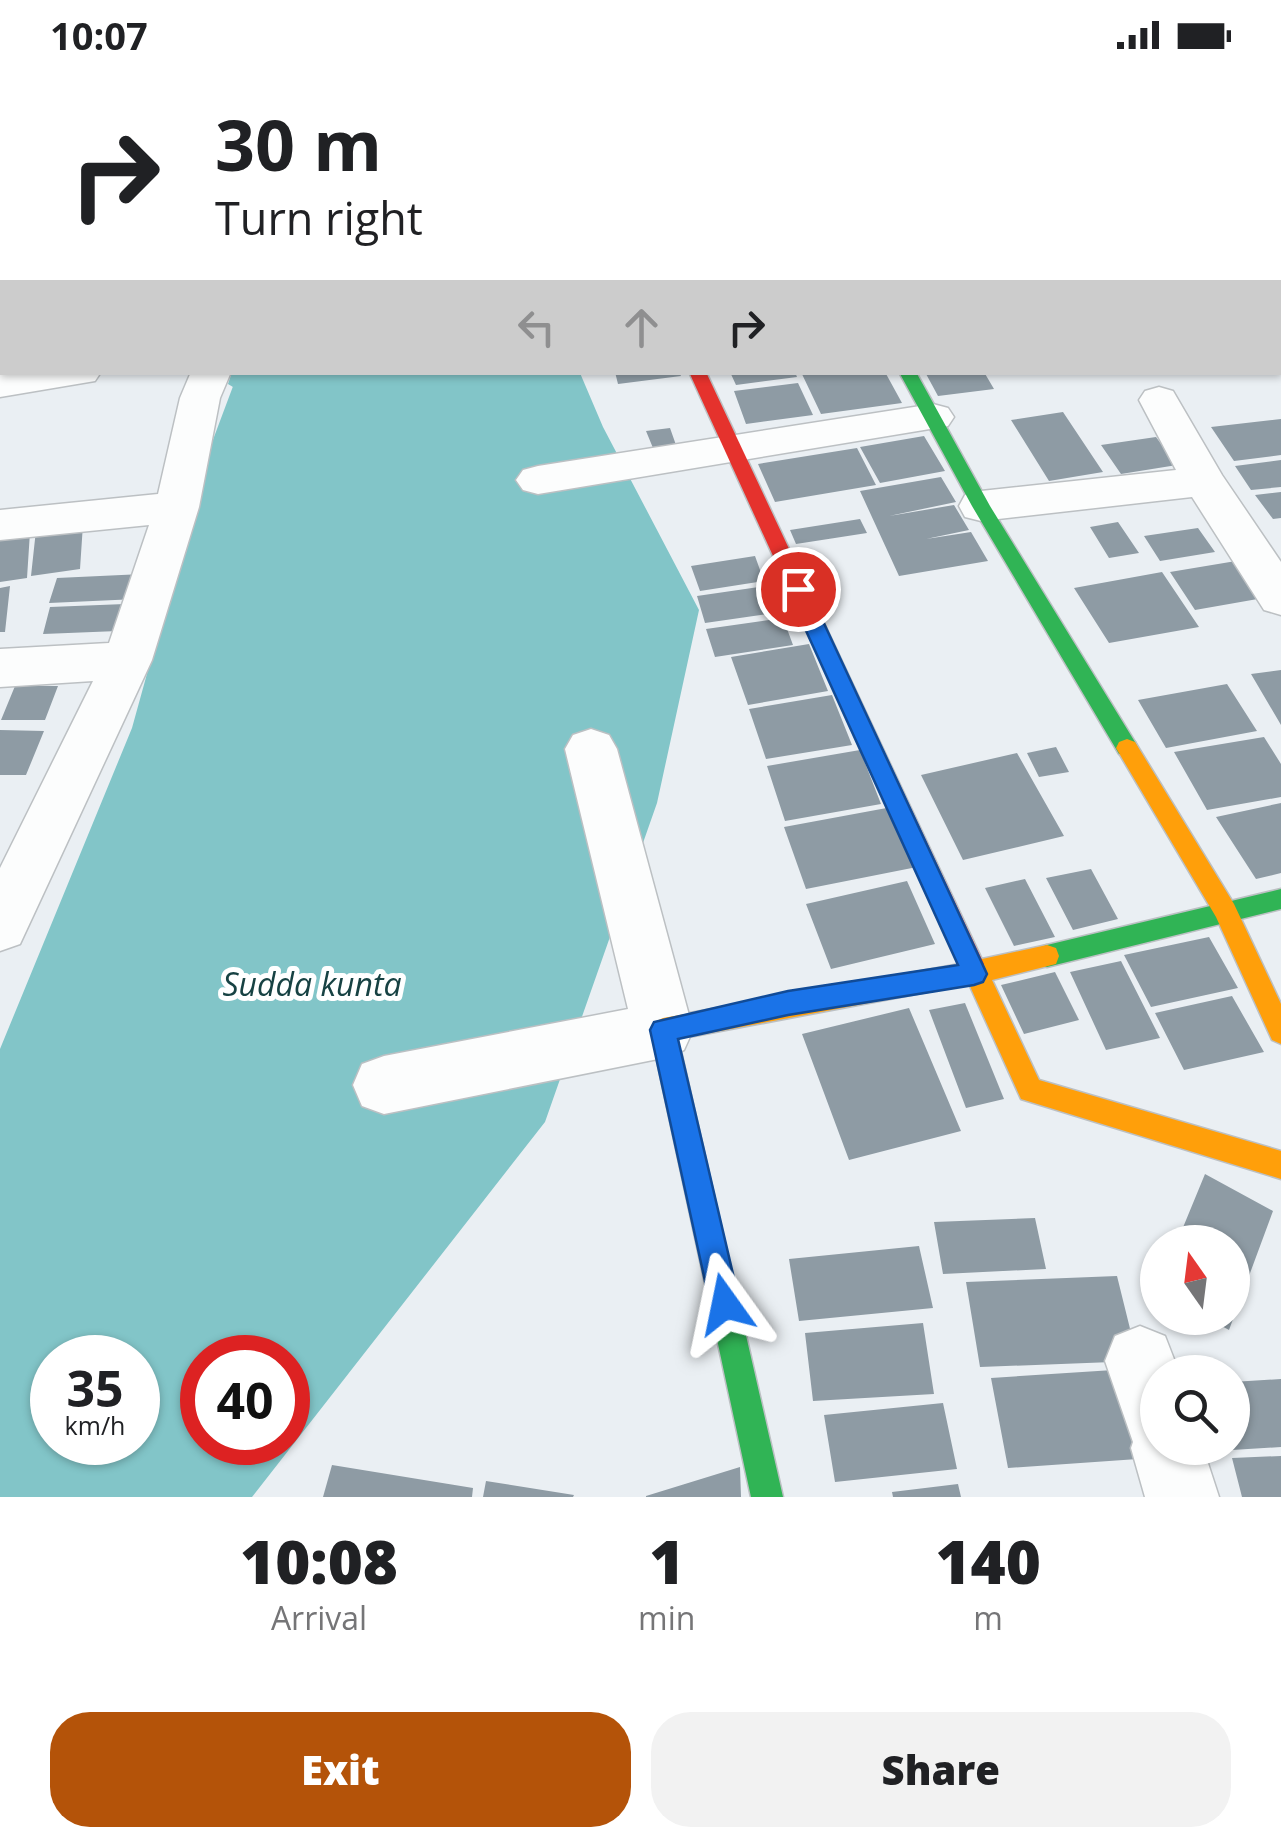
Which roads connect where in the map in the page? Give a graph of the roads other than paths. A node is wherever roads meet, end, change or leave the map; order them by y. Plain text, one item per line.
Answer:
1 (56, 375) edge
2 (698, 375) edge
3 (909, 375) edge
4 (22, 379) edge
5 (205, 386) edge
6 (1159, 400) dead end
7 (933, 418) junction
8 (733, 450) junction
9 (538, 480) dead end
10 (1204, 481) junction
11 (981, 506) junction
12 (176, 507) junction
13 (0, 525) edge
14 (1277, 585) edge
15 (128, 660) junction
16 (0, 668) edge
17 (591, 748) dead end
18 (1281, 899) edge
19 (1225, 911) junction
20 (0, 926) edge
21 (974, 974) junction
22 (663, 1030) junction
23 (1281, 1032) edge
24 (384, 1085) dead end
25 (1276, 1150) edge
26 (1172, 1465) edge
27 (768, 1497) edge
28 (1182, 1497) edge

1 - 4 street
2 - 8 street
3 - 7 street
5 - 12 street
6 - 10 street
7 - 8 street
7 - 11 street
8 - 9 street
8 - 21 street
10 - 11 street
10 - 14 street
11 - 19 street
12 - 13 street
12 - 15 street
15 - 16 street
15 - 20 street
17 - 22 street
18 - 19 street
19 - 21 street
19 - 23 street
21 - 22 street
21 - 25 street
22 - 24 street
22 - 27 street
26 - 28 street

